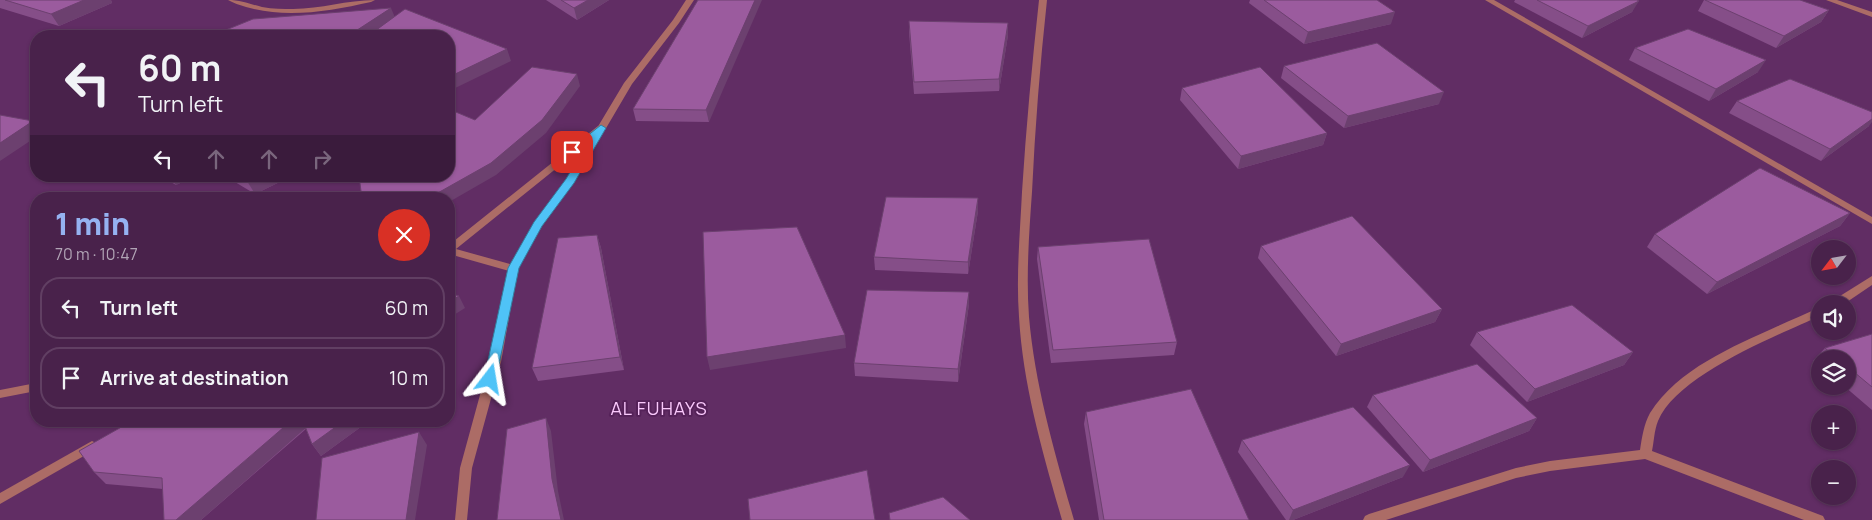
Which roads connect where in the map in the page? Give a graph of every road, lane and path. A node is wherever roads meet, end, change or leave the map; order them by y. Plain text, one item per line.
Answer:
1 (232, 0) edge
2 (371, 0) edge
3 (690, 0) edge
4 (1044, 0) edge
5 (1489, 0) edge
6 (1830, 0) edge
7 (1872, 15) edge
8 (601, 128) junction
9 (1872, 222) edge
10 (455, 245) edge
11 (455, 252) edge
12 (514, 268) junction
13 (1872, 280) edge
14 (1850, 295) edge
15 (1811, 316) edge
16 (30, 389) edge
17 (0, 394) edge
18 (100, 441) edge
19 (1645, 454) junction
20 (0, 499) edge
21 (461, 520) edge
22 (1068, 520) edge
23 (1369, 520) edge
24 (1819, 520) edge

1 - 2 street
3 - 8 street
4 - 22 street
5 - 9 street
6 - 7 street
8 - 10 street
8 - 12 street
11 - 12 street
12 - 21 street
13 - 14 street
15 - 19 street
16 - 17 street
18 - 20 street
19 - 23 street
19 - 24 street

